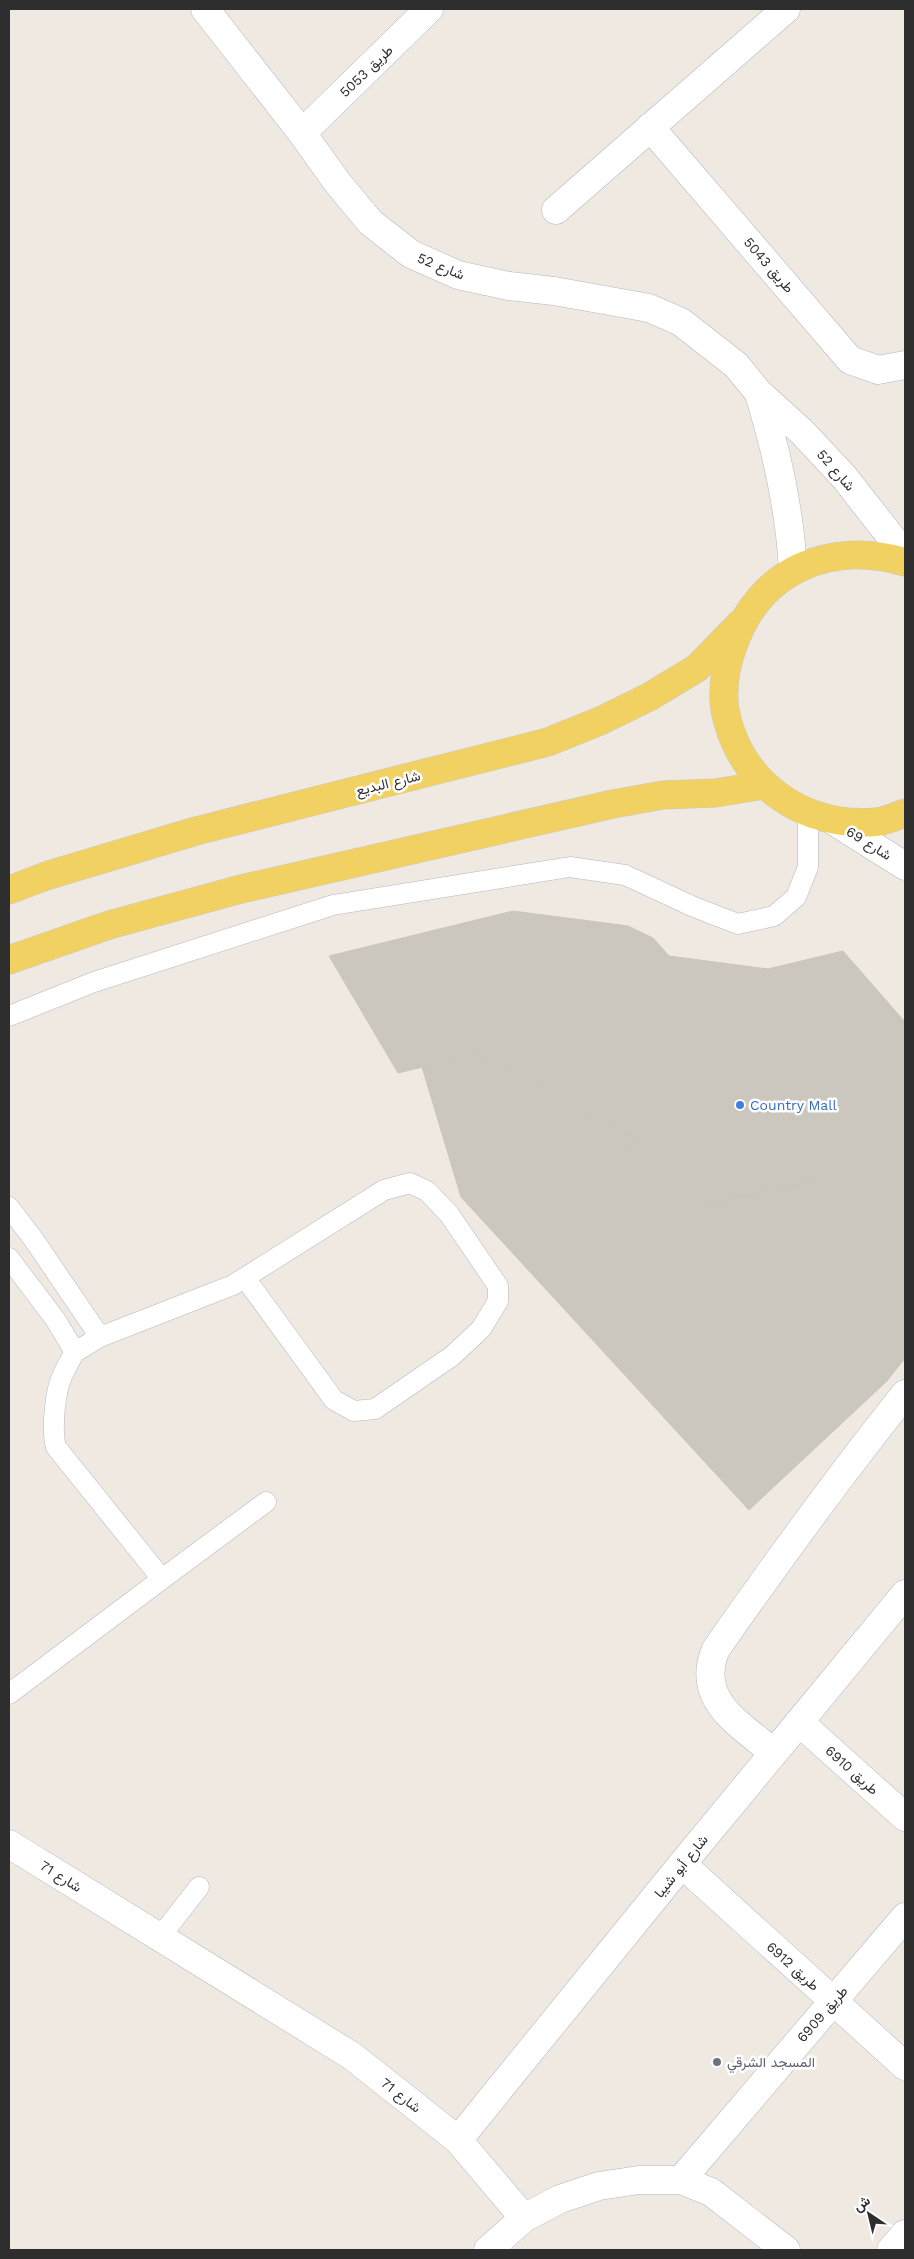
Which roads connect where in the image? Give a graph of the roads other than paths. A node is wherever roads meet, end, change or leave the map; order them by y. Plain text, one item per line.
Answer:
1 (205, 9) edge
2 (429, 9) edge
3 (786, 9) edge
4 (650, 127) junction
5 (302, 133) junction
6 (556, 210) dead end
7 (905, 365) edge
8 (758, 392) junction
9 (905, 555) edge
10 (905, 562) edge
11 (793, 571) junction
12 (740, 624) junction
13 (764, 785) junction
14 (905, 813) edge
15 (820, 816) junction
16 (905, 866) edge
17 (9, 890) edge
18 (9, 960) edge
19 (9, 1016) edge
20 (9, 1207) edge
21 (9, 1258) edge
22 (244, 1278) junction
23 (100, 1337) junction
24 (75, 1352) junction
25 (905, 1394) edge
26 (266, 1502) dead end
27 (162, 1579) junction
28 (905, 1594) edge
29 (9, 1694) edge
30 (799, 1722) junction
31 (774, 1753) junction
32 (905, 1817) edge
33 (9, 1844) edge
34 (682, 1864) junction
35 (199, 1887) dead end
36 (905, 1917) edge
37 (160, 1937) junction
38 (833, 2002) junction
39 (905, 2066) edge
40 (458, 2140) junction
41 (681, 2180) junction
42 (524, 2218) junction
43 (905, 2234) edge
44 (488, 2250) edge
45 (786, 2250) edge
46 (891, 2250) edge

1 - 5 street, شارع 52
2 - 5 street, طريق 5053
3 - 4 street
4 - 6 street
4 - 7 street, طريق 5043
5 - 8 street, شارع 52
8 - 9 street, شارع 52
8 - 11 street, شارع 52
10 - 11 main road
11 - 12 main road
12 - 13 main road
12 - 17 main road, شارع البديع
13 - 15 main road
13 - 18 main road
14 - 15 main road
15 - 16 street, شارع 69
15 - 19 lane
20 - 23 lane
21 - 24 lane
22 - 22 lane
22 - 23 lane
23 - 24 lane
24 - 27 lane
25 - 31 street
26 - 27 lane
27 - 29 lane
28 - 30 street, شارع أبو شيبا
30 - 31 street, شارع أبو شيبا
30 - 32 street, طريق 6910
31 - 34 street, شارع أبو شيبا
33 - 37 street, شارع 71
34 - 38 street, طريق 6912
34 - 40 street, شارع أبو شيبا
35 - 37 lane
36 - 38 street, طريق 6909
37 - 40 street, شارع 71
38 - 39 street, طريق 6912
38 - 41 street, طريق 6909
40 - 42 street, شارع 71
41 - 42 street
41 - 45 street
42 - 44 street
43 - 46 street

